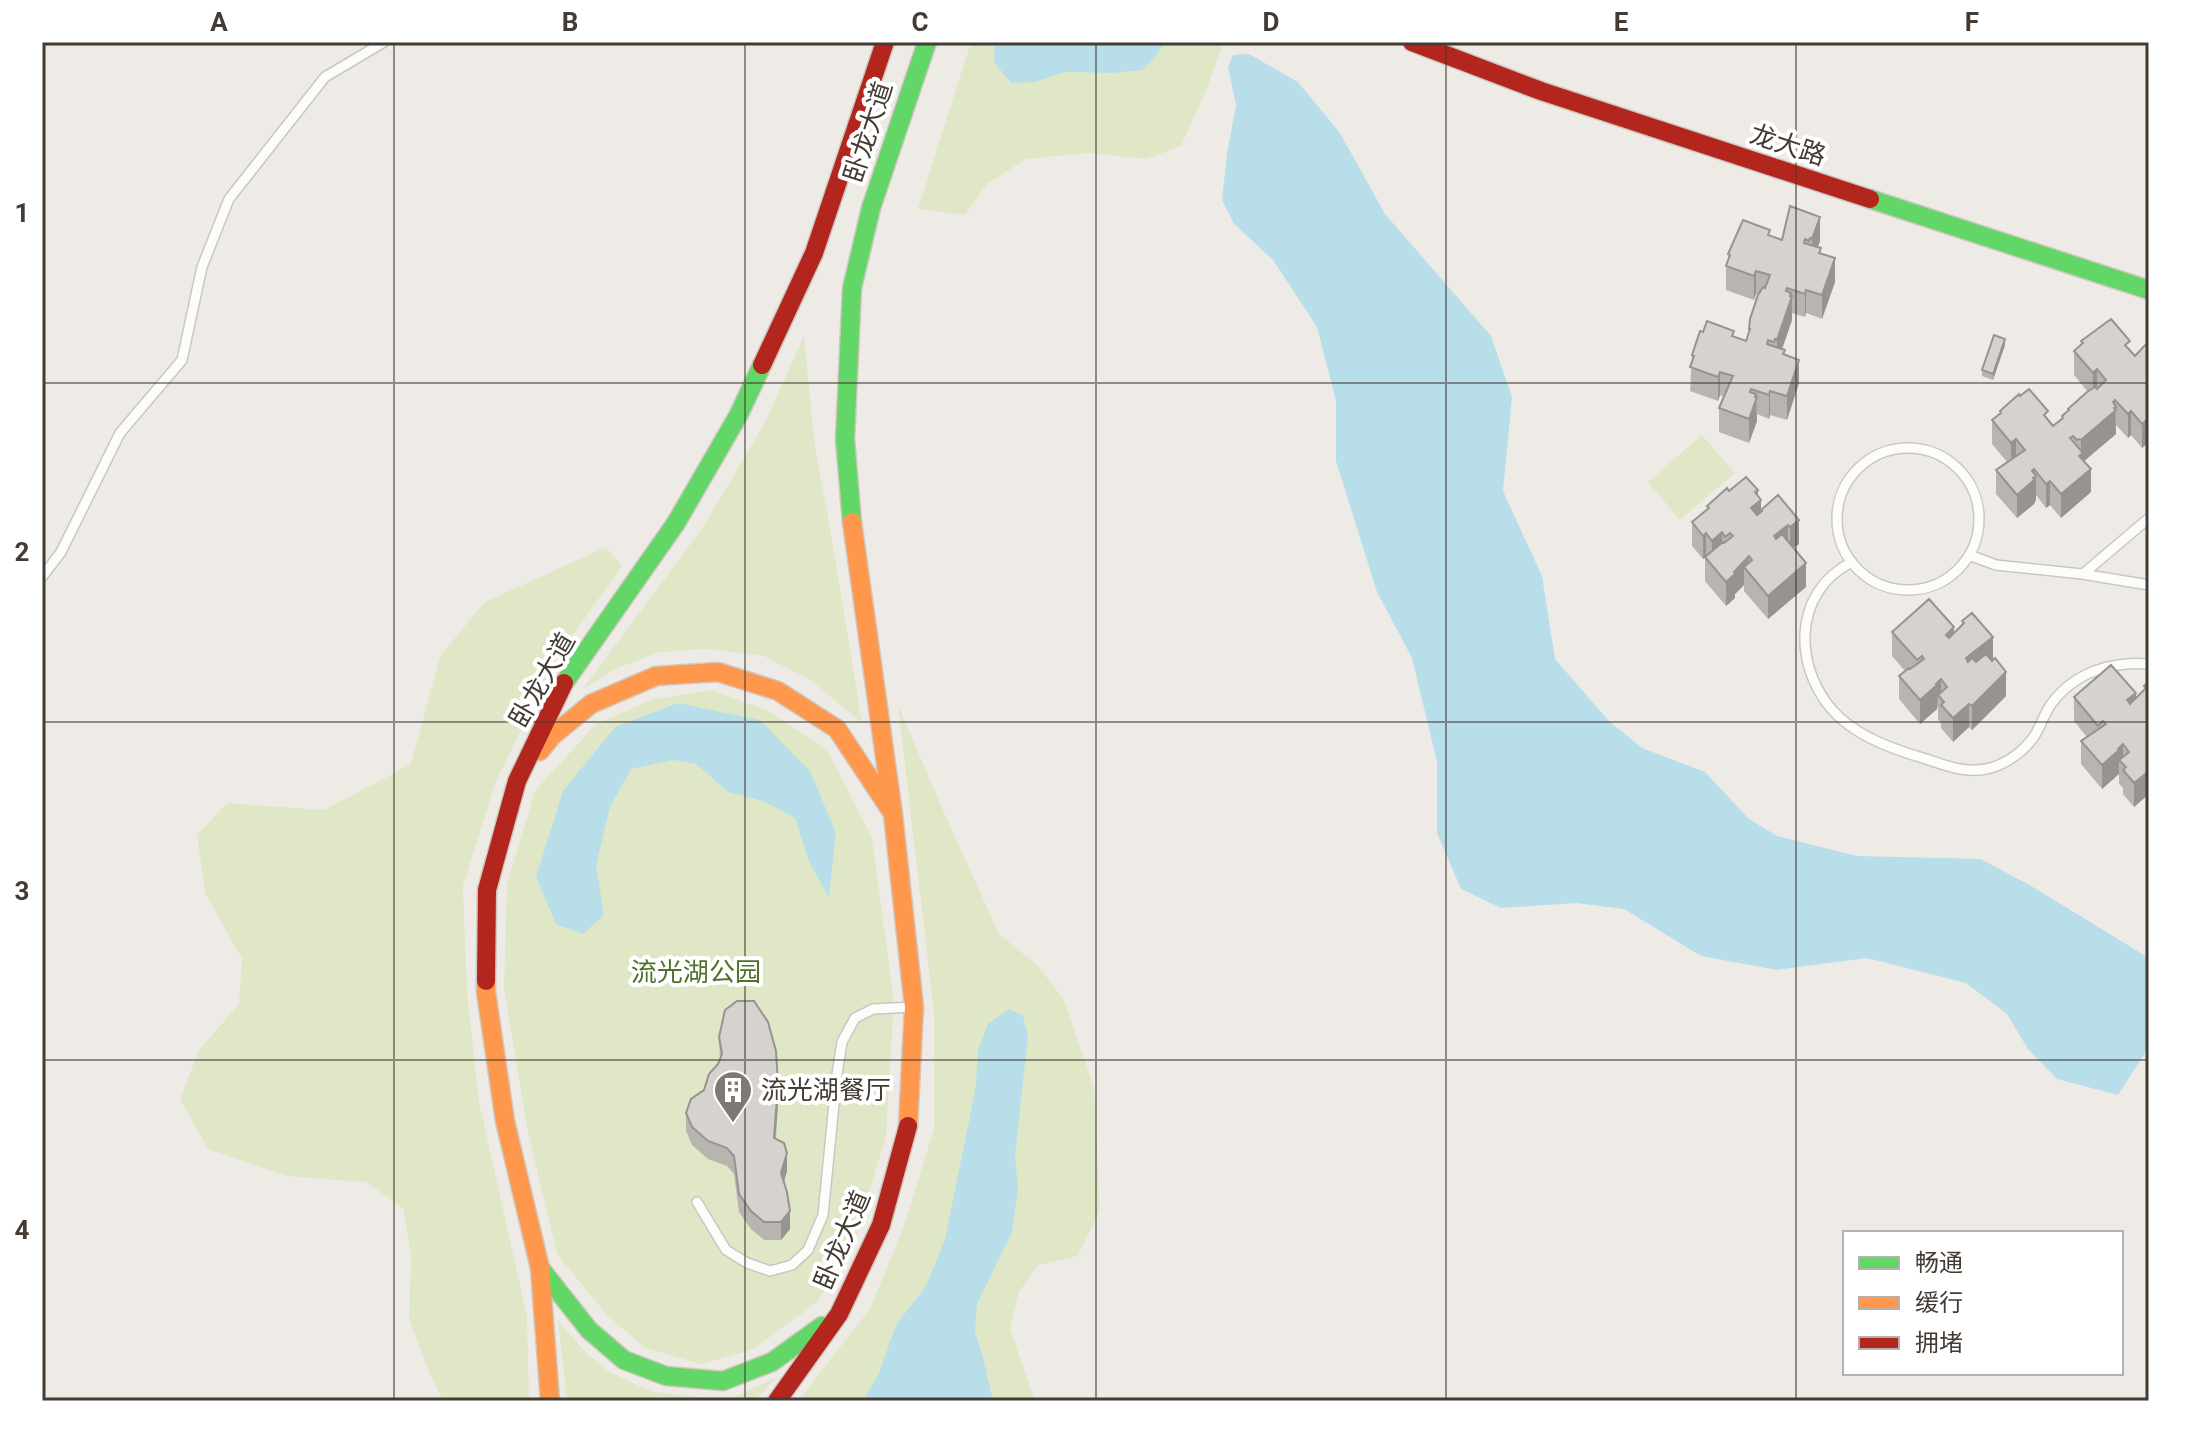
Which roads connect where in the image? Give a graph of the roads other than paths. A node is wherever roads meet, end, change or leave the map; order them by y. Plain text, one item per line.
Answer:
1 (384, 42) edge
2 (885, 42) edge
3 (927, 42) edge
4 (1412, 42) edge
5 (2149, 290) edge
6 (2149, 518) edge
7 (1969, 555) junction
8 (1852, 562) junction
9 (2083, 574) junction
10 (42, 577) edge
11 (2149, 585) edge
12 (2149, 664) edge
13 (517, 781) junction
14 (893, 814) junction
15 (914, 1007) junction
16 (697, 1202) dead end
17 (540, 1268) junction
18 (839, 1314) junction
19 (550, 1401) edge
20 (777, 1401) edge

1 - 10 lane
2 - 13 main road, 卧龙大道
3 - 14 main road, 卧龙大道
4 - 5 main road, 龙大路
6 - 9 lane
7 - 8 lane
7 - 8 lane
7 - 9 lane
8 - 12 lane
9 - 11 lane
13 - 14 main road
13 - 17 main road, 卧龙大道
14 - 15 main road, 卧龙大道
15 - 16 lane
15 - 18 main road, 卧龙大道
17 - 18 main road
17 - 19 main road, 卧龙大道
18 - 20 main road, 卧龙大道

